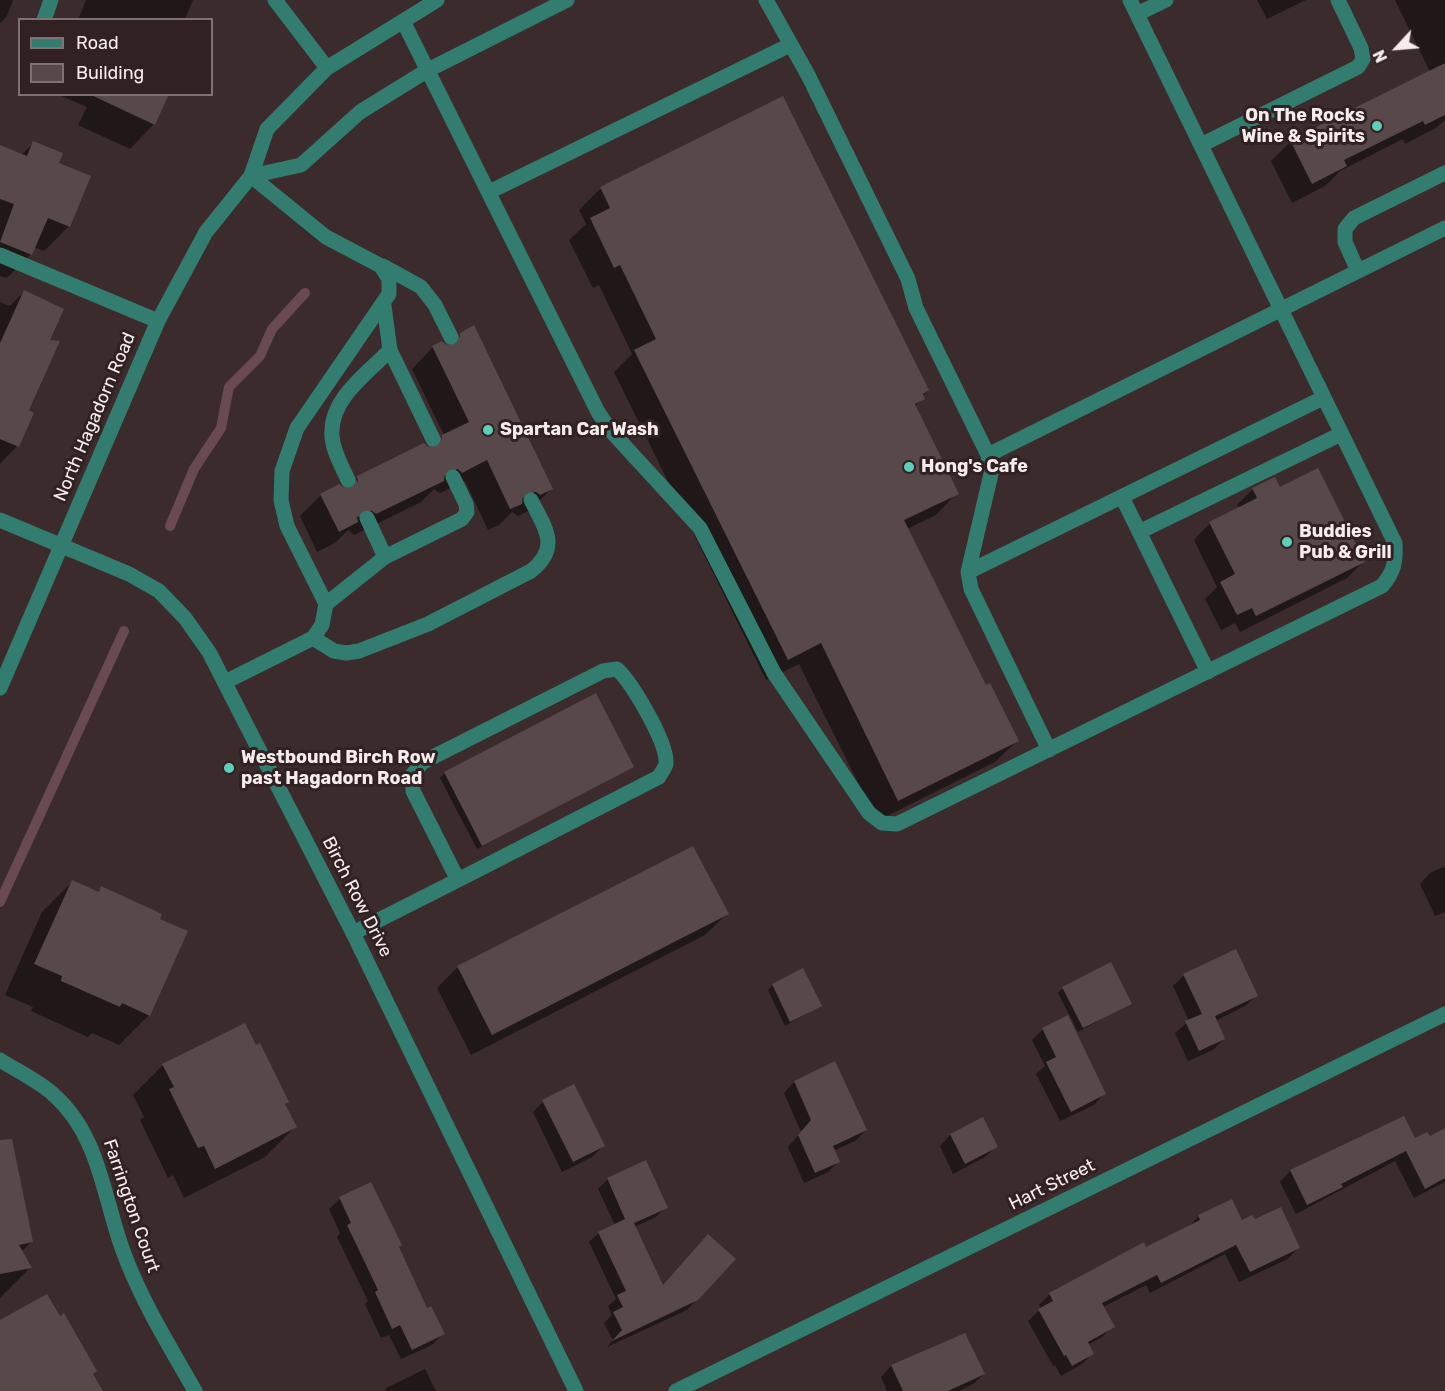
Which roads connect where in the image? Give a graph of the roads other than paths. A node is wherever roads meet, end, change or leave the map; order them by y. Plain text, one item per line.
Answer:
1 (51, 0) edge
2 (275, 0) edge
3 (436, 0) edge
4 (567, 0) edge
5 (766, 0) edge
6 (1166, 0) edge
7 (1338, 0) edge
8 (1134, 7) edge
9 (45, 18) edge
10 (404, 23) junction
11 (790, 45) junction
12 (327, 68) junction
13 (428, 70) junction
14 (1201, 145) junction
15 (1445, 173) edge
16 (251, 176) junction
17 (489, 192) junction
18 (1445, 228) edge
19 (0, 255) edge
20 (381, 266) junction
21 (1358, 271) junction
22 (384, 306) junction
23 (1280, 310) junction
24 (159, 321) junction
25 (451, 337) tunnel mouth
26 (390, 350) junction
27 (1323, 398) junction
28 (1341, 434) junction
29 (433, 439) tunnel mouth
30 (987, 455) junction
31 (453, 477) tunnel mouth
32 (348, 480) tunnel mouth
33 (1122, 496) junction
34 (531, 500) tunnel mouth
35 (367, 518) tunnel mouth
36 (0, 520) edge
37 (1139, 532) junction
38 (62, 546) junction
39 (385, 556) junction
40 (968, 572) junction
41 (326, 604) junction
42 (313, 638) junction
43 (1208, 672) junction
44 (225, 681) junction
45 (0, 688) edge
46 (1049, 750) junction
47 (458, 880) junction
48 (353, 933) junction
49 (1445, 1014) edge
50 (0, 1060) edge
51 (195, 1391) edge
52 (576, 1391) edge
53 (676, 1391) edge

1 - 9 street
2 - 12 street
3 - 10 street, North Hagadorn Road
4 - 13 street
5 - 11 street
6 - 8 street
7 - 14 street
8 - 14 street
10 - 12 street, North Hagadorn Road
10 - 13 street
11 - 17 street
11 - 30 street
12 - 16 street, North Hagadorn Road
13 - 16 street
13 - 17 street
14 - 23 street
15 - 21 street
16 - 20 street
16 - 24 street, North Hagadorn Road
17 - 46 street
18 - 21 street
19 - 24 street
20 - 22 street
20 - 25 street
21 - 23 street
22 - 26 street
22 - 41 street
23 - 27 street
23 - 30 street
24 - 38 street, North Hagadorn Road
26 - 29 street
26 - 32 street
27 - 28 street
27 - 33 street
28 - 37 street
28 - 43 street
30 - 40 street
31 - 39 street
33 - 37 street
33 - 40 street
34 - 42 street
35 - 39 street
36 - 38 street, Birch Row Drive
37 - 43 street
38 - 44 street, Birch Row Drive
38 - 45 street, North Hagadorn Road
39 - 41 street
40 - 46 street
41 - 42 street
42 - 44 street
43 - 46 street
44 - 48 street, Birch Row Drive
47 - 47 street
47 - 48 street
48 - 52 street, Birch Row Drive
49 - 53 street, Hart Street
50 - 51 street, Farrington Court

